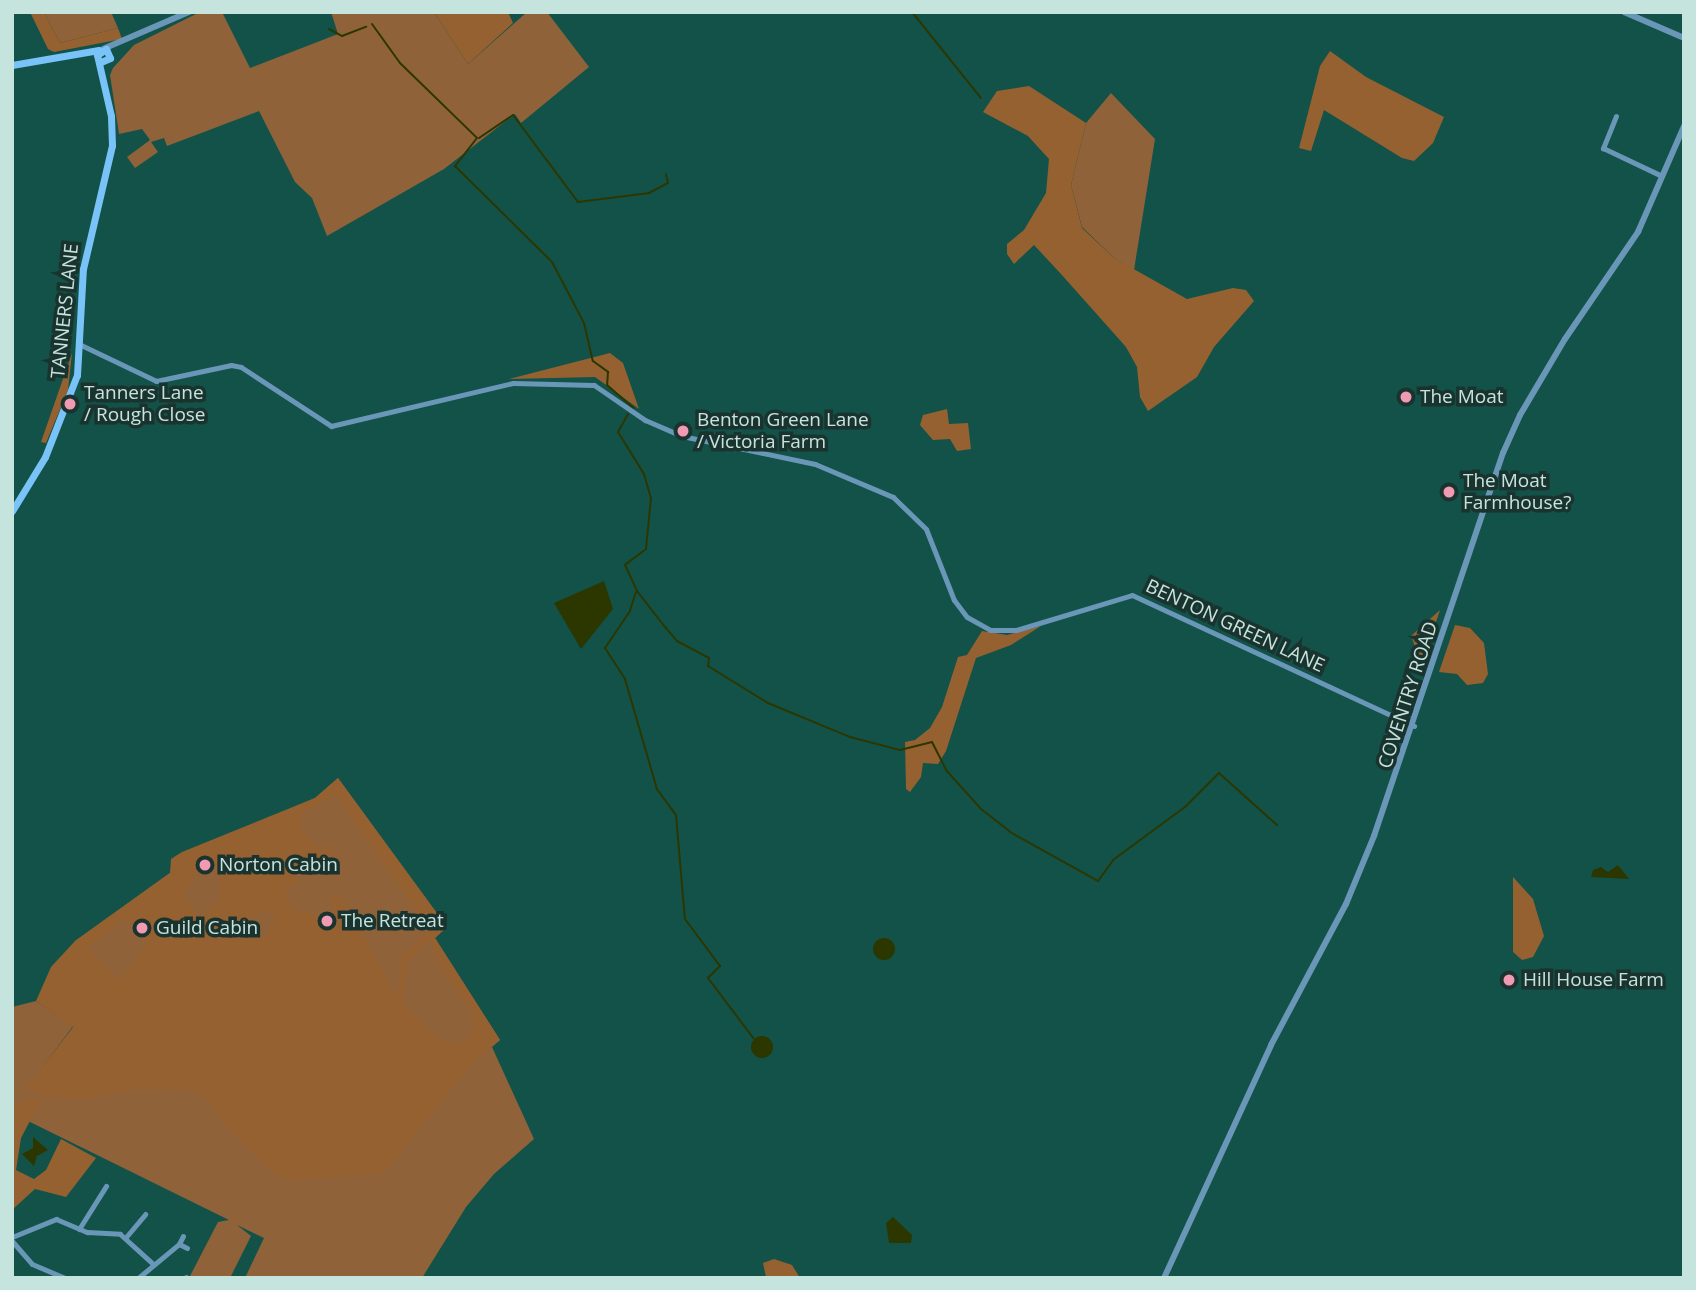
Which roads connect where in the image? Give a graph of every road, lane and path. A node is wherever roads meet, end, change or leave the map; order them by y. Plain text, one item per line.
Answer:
1 (189, 12) edge
2 (1624, 12) edge
3 (1684, 38) edge
4 (127, 41) junction
5 (101, 50) junction
6 (110, 57) junction
7 (101, 62) junction
8 (12, 65) edge
9 (1616, 116) dead end
10 (1684, 126) edge
11 (1662, 176) junction
12 (81, 345) junction
13 (12, 511) edge
14 (1414, 726) junction
15 (106, 1186) dead end
16 (145, 1214) dead end
17 (79, 1229) junction
18 (183, 1236) dead end
19 (126, 1237) junction
20 (12, 1239) edge
21 (179, 1244) junction
22 (187, 1248) dead end
23 (152, 1263) junction
24 (65, 1278) edge
25 (138, 1278) edge
26 (1164, 1278) edge

1 - 4 street
2 - 3 street
4 - 5 street
4 - 6 street
5 - 6 main road
5 - 7 main road, TANNERS LANE
5 - 8 main road
6 - 7 main road
7 - 12 main road, TANNERS LANE
9 - 11 street
10 - 11 street, COVENTRY ROAD
11 - 14 street, COVENTRY ROAD
12 - 13 main road, TANNERS LANE
12 - 14 street, BENTON GREEN LANE
14 - 26 street, COVENTRY ROAD
15 - 17 street
16 - 19 street
17 - 19 street
17 - 20 street
18 - 21 street
19 - 23 street
20 - 24 street
21 - 22 street
21 - 23 street
23 - 25 street

